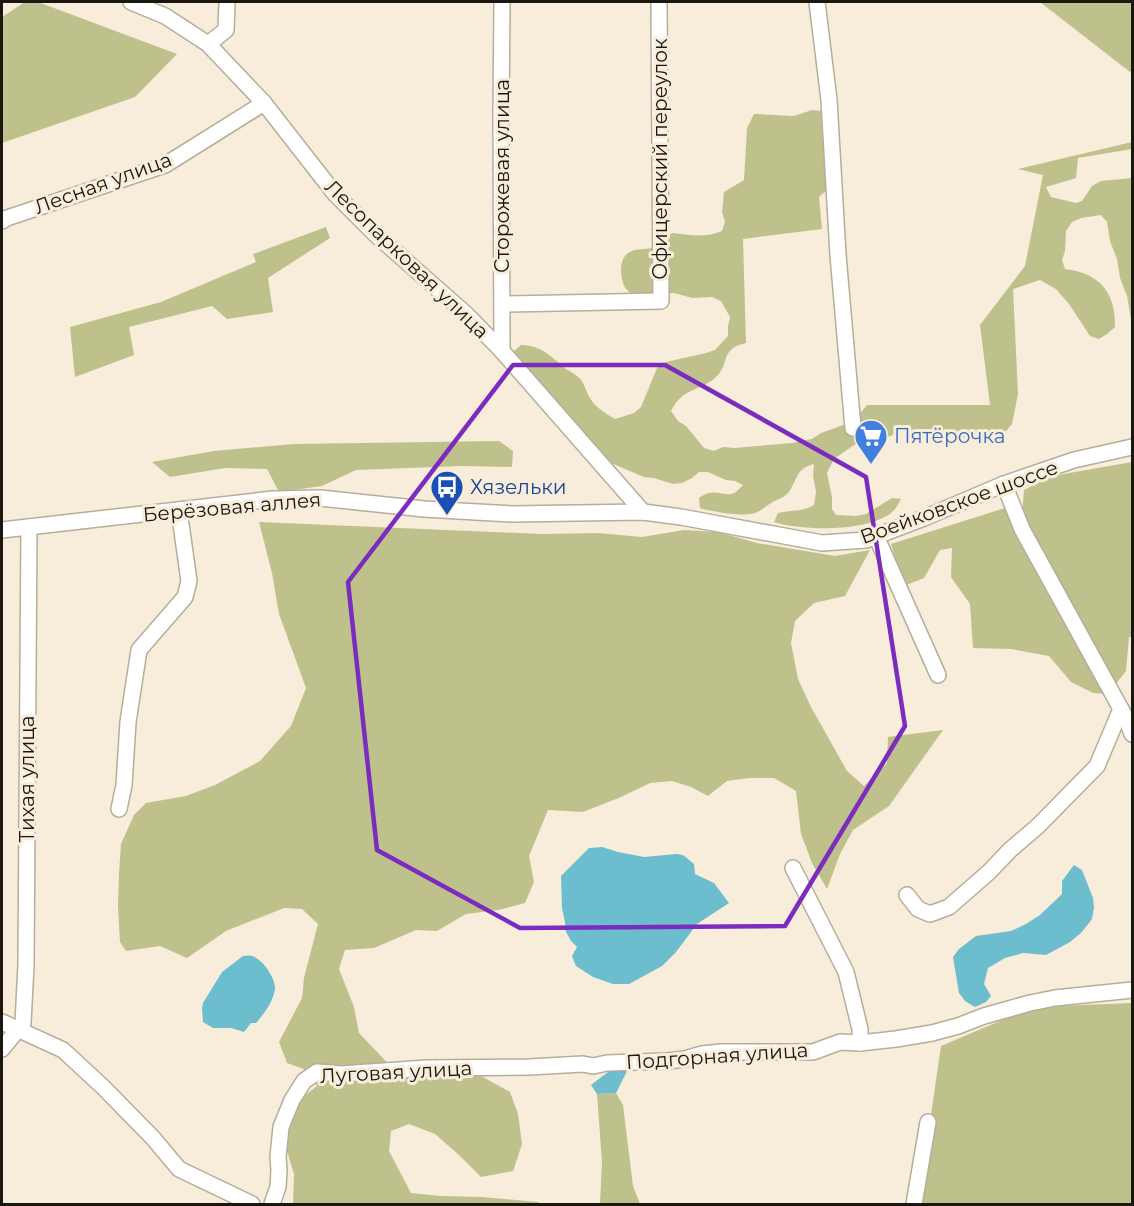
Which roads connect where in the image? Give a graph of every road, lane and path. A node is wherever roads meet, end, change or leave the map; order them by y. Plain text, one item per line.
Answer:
1 (131, 2) edge
2 (226, 2) edge
3 (502, 2) edge
4 (660, 2) edge
5 (817, 2) edge
6 (208, 44) junction
7 (264, 103) junction
8 (2, 221) edge
9 (502, 304) junction
10 (502, 351) junction
11 (853, 428) dead end
12 (1132, 447) edge
13 (1004, 484) junction
14 (179, 510) junction
15 (643, 512) junction
16 (29, 527) junction
17 (2, 530) edge
18 (876, 536) junction
19 (938, 675) dead end
20 (1121, 709) junction
21 (1132, 734) edge
22 (119, 809) dead end
23 (793, 868) dead end
24 (907, 896) dead end
25 (1132, 990) edge
26 (2, 1022) edge
27 (18, 1029) junction
28 (860, 1043) junction
29 (2, 1049) edge
30 (583, 1064) joint
31 (928, 1122) dead end
32 (252, 1204) edge
33 (272, 1204) edge
34 (914, 1204) edge

1 - 6 street, Лесопарковая улица
2 - 6 street
3 - 9 street, Сторожевая улица
4 - 9 street, Офицерский переулок
5 - 11 street
6 - 7 street, Лесопарковая улица
7 - 8 street, Лесная улица
7 - 10 street, Лесопарковая улица
9 - 10 street, Сторожевая улица
10 - 15 street, Лесопарковая улица
12 - 13 street, Воейковское шоссе
13 - 18 street, Воейковское шоссе
13 - 20 street
14 - 15 street, Берёзовая аллея
14 - 16 street, Берёзовая аллея
14 - 22 street
15 - 18 street, Воейковское шоссе
16 - 17 street, Берёзовая аллея
16 - 27 street, Тихая улица
18 - 19 street
20 - 21 street
20 - 24 street
23 - 28 street
25 - 28 street, Подгорная улица
26 - 27 street
27 - 29 street
27 - 32 street
28 - 30 street, Подгорная улица
30 - 33 street, Луговая улица
31 - 34 street

